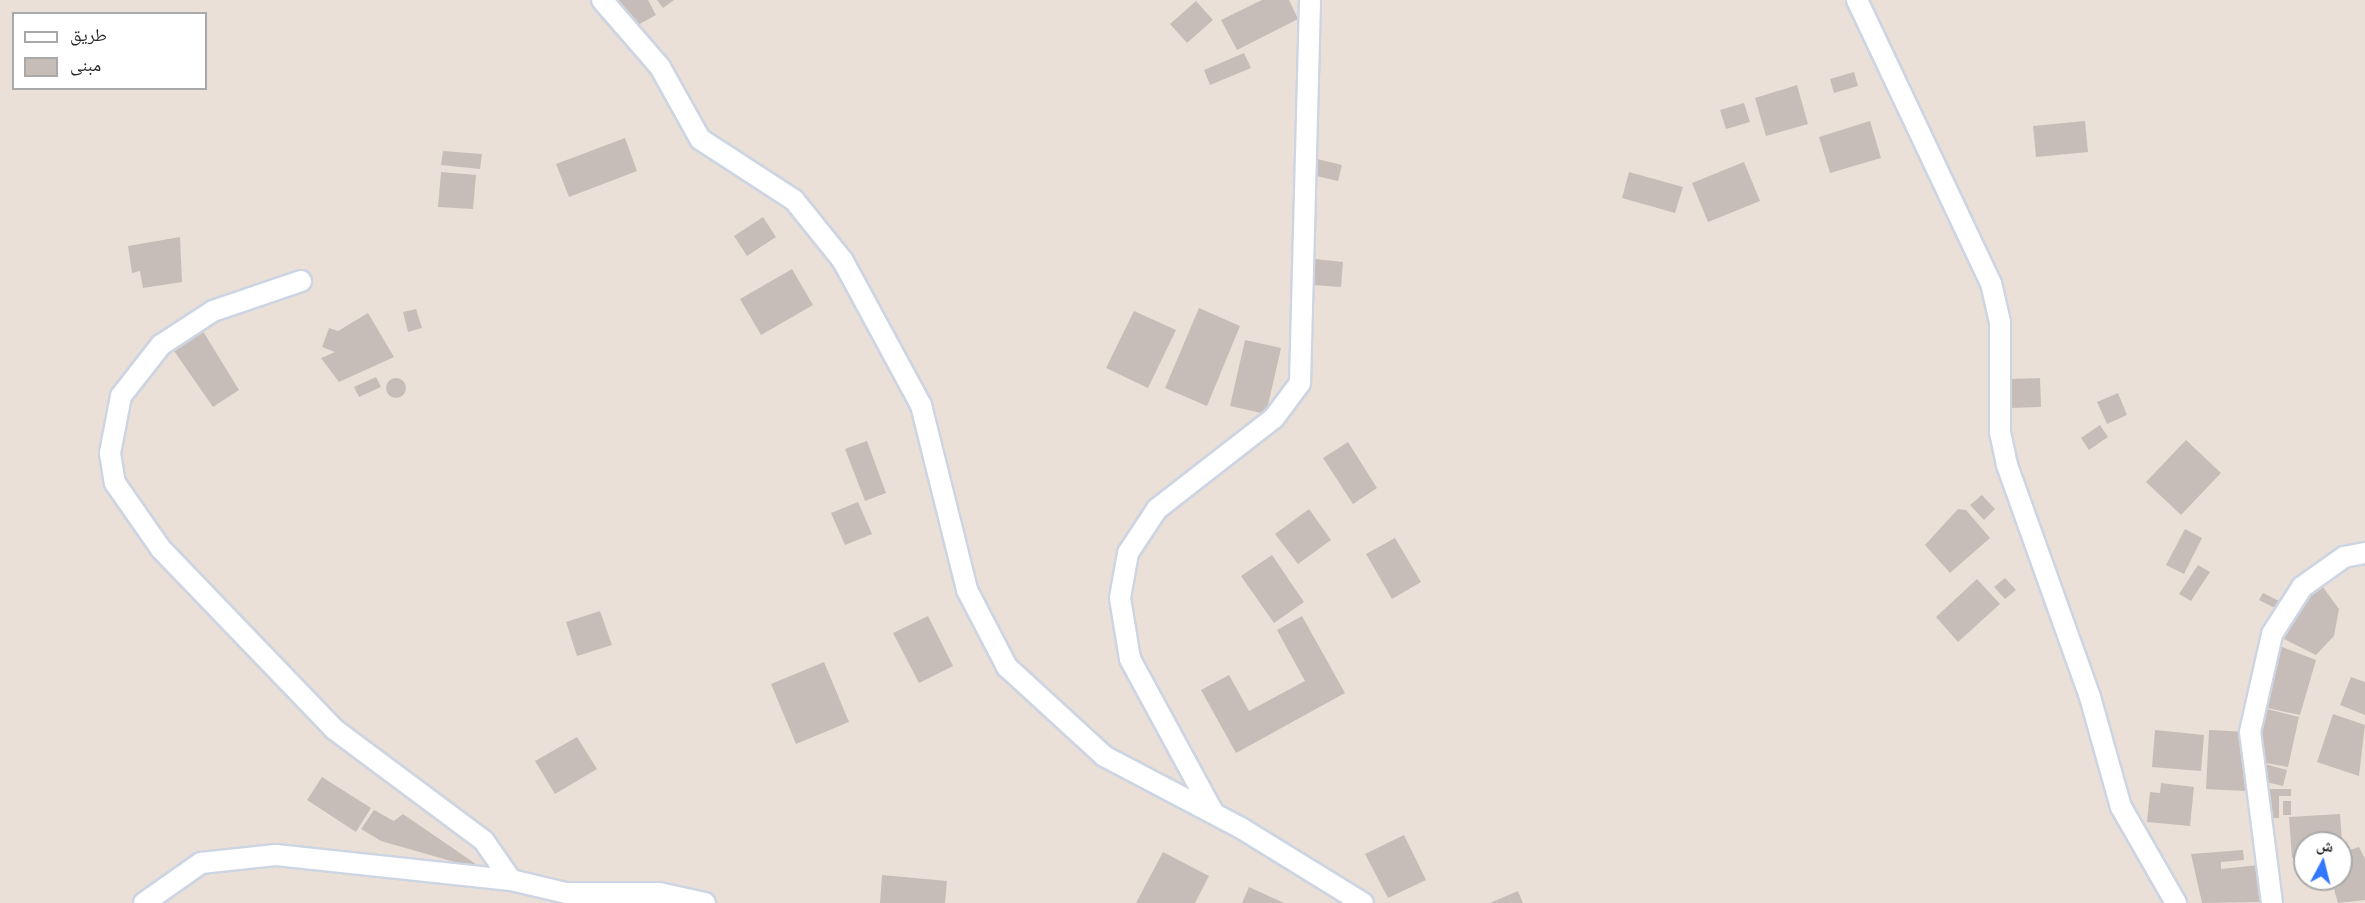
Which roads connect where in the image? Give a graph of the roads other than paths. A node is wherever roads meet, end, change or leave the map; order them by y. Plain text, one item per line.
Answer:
1 (603, 0) edge
2 (1310, 0) edge
3 (1857, 0) edge
4 (302, 281) dead end
5 (2365, 553) edge
6 (1213, 812) junction
7 (512, 880) junction
8 (144, 903) edge
9 (705, 903) edge
10 (1363, 903) edge
11 (2176, 903) edge
12 (2272, 903) edge

1 - 6 street
2 - 6 street
3 - 11 street
4 - 7 street
5 - 12 street
6 - 10 street
7 - 8 street
7 - 9 street

